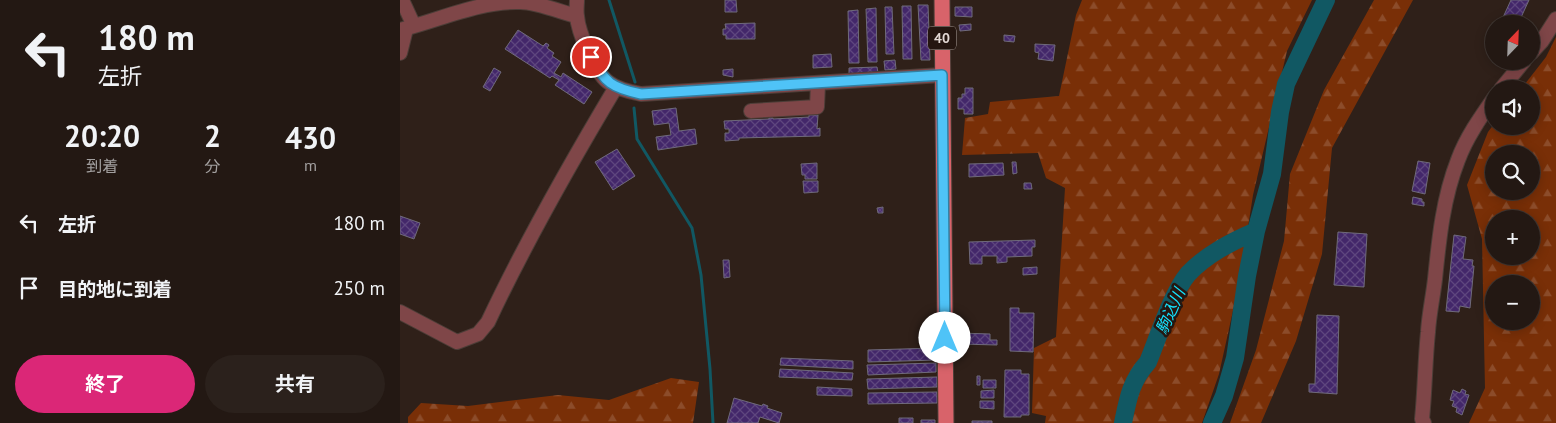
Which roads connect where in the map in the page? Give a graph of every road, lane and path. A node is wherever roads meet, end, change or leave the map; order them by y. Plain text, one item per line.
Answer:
1 (402, 0) edge
2 (577, 0) edge
3 (942, 0) edge
4 (495, 2) edge
5 (576, 16) junction
6 (1556, 19) edge
7 (407, 28) edge
8 (1540, 43) edge
9 (400, 53) edge
10 (1517, 70) edge
11 (942, 75) junction
12 (1508, 80) edge
13 (818, 84) junction
14 (616, 87) junction
15 (751, 111) dead end
16 (1485, 111) edge
17 (400, 312) edge
18 (946, 423) edge
19 (1424, 423) edge

1 - 7 street
2 - 5 street
3 - 11 main road, 40
4 - 5 street
4 - 7 street
5 - 14 street
6 - 8 street
7 - 9 street
10 - 12 street
11 - 13 street
11 - 18 main road, 40
13 - 14 street
13 - 15 street
14 - 17 street
16 - 19 street

